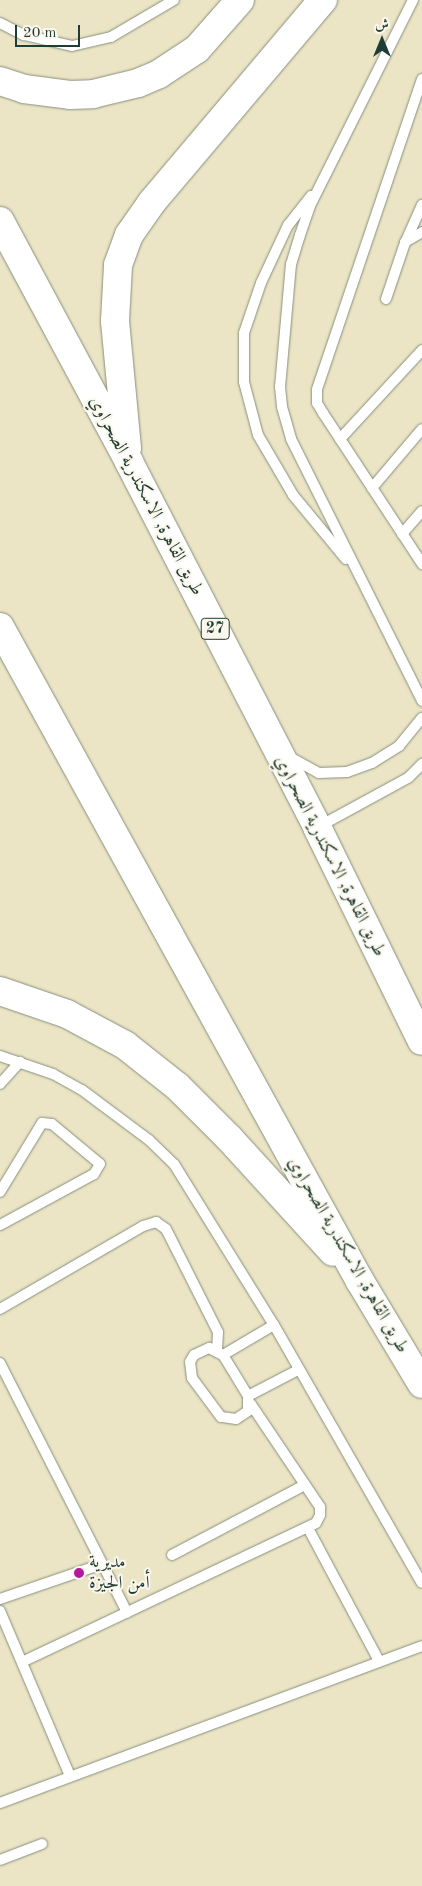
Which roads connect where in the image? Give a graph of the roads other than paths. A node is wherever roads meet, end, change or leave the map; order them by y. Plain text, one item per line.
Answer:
1 (174, 0) edge
2 (240, 0) edge
3 (323, 0) edge
4 (413, 0) edge
5 (0, 23) edge
6 (422, 79) edge
7 (0, 82) edge
8 (324, 179) junction
9 (422, 205) edge
10 (0, 221) edge
11 (422, 232) edge
12 (404, 243) junction
13 (386, 299) dead end
14 (422, 350) edge
15 (422, 429) edge
16 (340, 440) junction
17 (129, 462) junction
18 (372, 488) junction
19 (422, 511) edge
20 (402, 534) junction
21 (422, 564) edge
22 (357, 572) junction
23 (0, 627) edge
24 (422, 701) edge
25 (422, 718) edge
26 (278, 750) junction
27 (422, 764) edge
28 (317, 827) junction
29 (0, 991) edge
30 (422, 1041) edge
31 (0, 1056) edge
32 (20, 1062) junction
33 (0, 1084) edge
34 (0, 1192) edge
35 (0, 1225) edge
36 (360, 1280) junction
37 (0, 1309) edge
38 (274, 1325) junction
39 (220, 1352) junction
40 (0, 1363) edge
41 (298, 1370) junction
42 (422, 1384) edge
43 (249, 1400) junction
44 (306, 1485) junction
45 (308, 1528) junction
46 (172, 1555) dead end
47 (102, 1564) junction
48 (422, 1582) edge
49 (0, 1599) edge
50 (0, 1612) edge
51 (127, 1612) junction
52 (422, 1646) edge
53 (22, 1662) junction
54 (379, 1662) junction
55 (70, 1776) junction
56 (0, 1802) edge
57 (42, 1844) dead end
58 (0, 1860) edge

1 - 5 lane
2 - 7 highway
3 - 17 highway
4 - 8 lane
6 - 16 lane
8 - 22 lane
8 - 22 lane
9 - 12 lane
10 - 17 highway, طريق القاهرة, الاسكندرية الصحراوي / 27
11 - 12 lane
12 - 13 lane
14 - 16 lane
15 - 18 lane
16 - 18 lane
17 - 26 highway, طريق القاهرة, الاسكندرية الصحراوي / 27
18 - 20 lane
19 - 20 lane
20 - 21 lane
22 - 24 lane
23 - 36 highway, طريق القاهرة, الاسكندرية الصحراوي
25 - 26 lane
26 - 28 highway, طريق القاهرة, الاسكندرية الصحراوي / 27
27 - 28 lane
28 - 30 highway, طريق القاهرة, الاسكندرية الصحراوي / 27
29 - 36 highway
31 - 32 lane
32 - 33 lane
32 - 38 lane
34 - 35 lane
36 - 42 highway, طريق القاهرة, الاسكندرية الصحراوي
37 - 39 lane
38 - 39 lane
38 - 41 lane
39 - 43 lane
39 - 43 lane
40 - 47 lane
41 - 43 lane
41 - 48 lane
43 - 44 lane
44 - 45 lane
44 - 46 lane
45 - 51 lane
45 - 54 lane
47 - 49 lane
47 - 51 lane
50 - 53 lane
51 - 53 lane
52 - 54 lane
53 - 55 lane
54 - 55 lane
55 - 56 lane
57 - 58 lane

